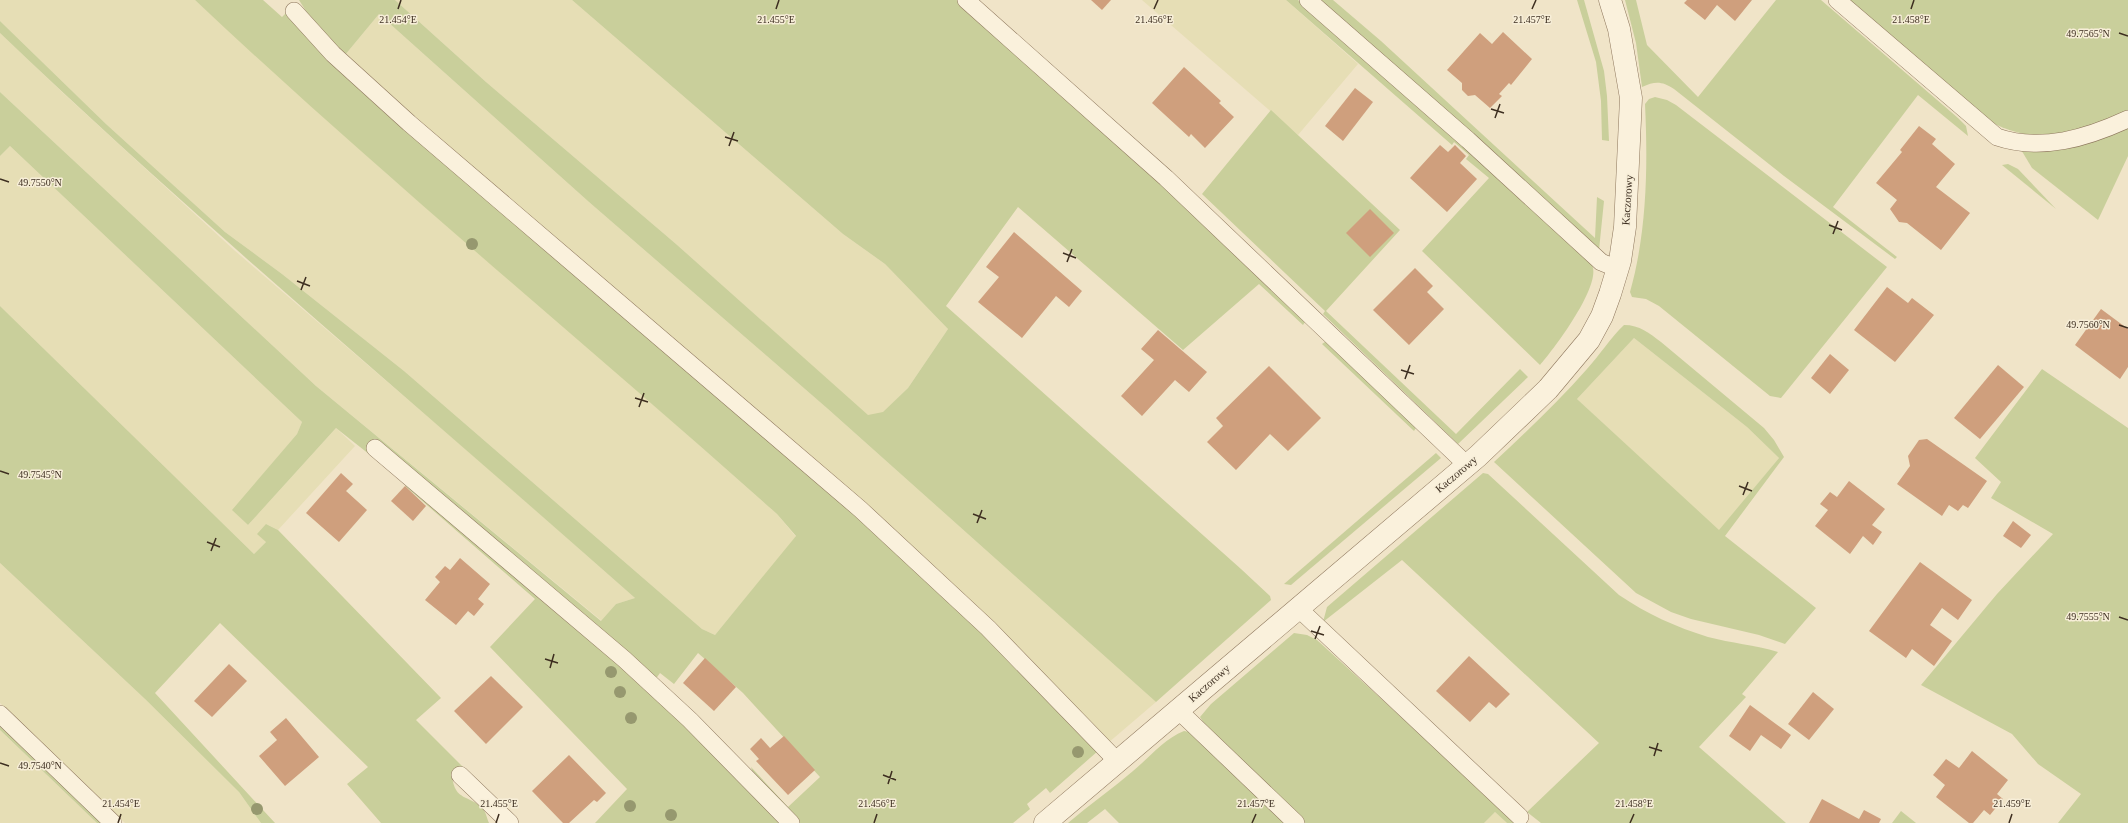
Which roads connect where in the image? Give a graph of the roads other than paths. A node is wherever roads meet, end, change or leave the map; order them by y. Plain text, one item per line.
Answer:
1 (966, 0) edge
2 (1308, 0) edge
3 (1610, 0) edge
4 (1837, 0) edge
5 (294, 11) dead end
6 (2128, 119) edge
7 (1618, 269) junction
8 (375, 448) dead end
9 (1467, 465) junction
10 (1298, 607) junction
11 (1178, 710) junction
12 (0, 714) edge
13 (1118, 762) junction
14 (460, 775) dead end
15 (1520, 817) dead end
16 (113, 823) edge
17 (510, 823) edge
18 (791, 823) edge
19 (1046, 823) edge
20 (1296, 823) edge

1 - 9 lane
2 - 7 lane
3 - 7 street, Kaczorowy
4 - 6 lane
5 - 13 lane
7 - 9 street, Kaczorowy
8 - 18 lane
9 - 10 street, Kaczorowy
10 - 11 street, Kaczorowy
10 - 15 lane
11 - 13 street, Kaczorowy
11 - 20 lane
12 - 16 lane
13 - 19 street, Kaczorowy
14 - 17 lane

